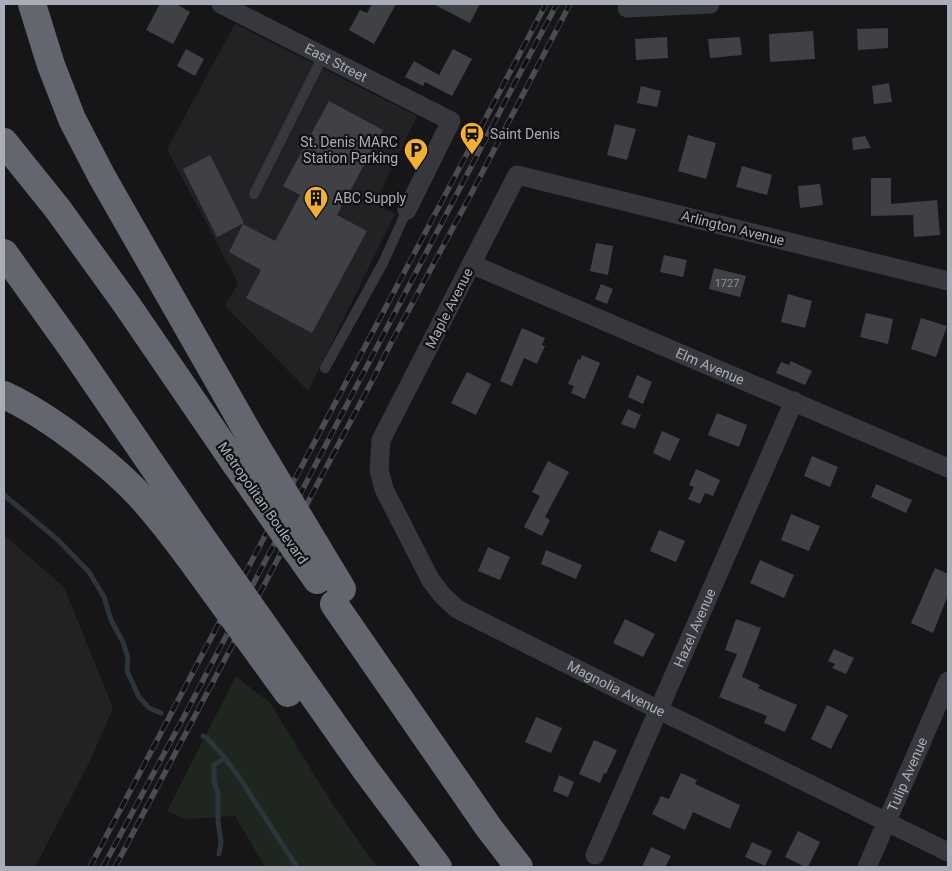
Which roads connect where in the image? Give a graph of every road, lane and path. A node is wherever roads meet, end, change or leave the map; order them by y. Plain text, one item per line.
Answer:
1 (32, 4) edge
2 (221, 4) edge
3 (710, 4) edge
4 (627, 8) dead end
5 (323, 56) junction
6 (4, 142) edge
7 (517, 175) joint
8 (254, 194) dead end
9 (407, 210) joint
10 (4, 253) edge
11 (471, 264) junction
12 (948, 281) edge
13 (325, 368) dead end
14 (4, 395) edge
15 (794, 401) junction
16 (381, 440) joint
17 (948, 468) edge
18 (192, 543) junction
19 (338, 596) junction
20 (948, 681) edge
21 (293, 684) junction
22 (659, 710) junction
23 (887, 822) junction
24 (948, 852) edge
25 (596, 855) dead end
26 (418, 867) edge
27 (438, 867) edge
28 (519, 867) edge
29 (867, 867) edge

1 - 19 highway, bridge
2 - 5 street, East Street
3 - 4 street
5 - 8 lane
5 - 9 street, East Street
6 - 19 highway, Metropolitan Boulevard, bridge
7 - 11 street, Maple Avenue
7 - 12 street, Arlington Avenue
9 - 13 lane
10 - 18 highway
11 - 15 street, Elm Avenue
11 - 16 street, Maple Avenue
14 - 18 highway
15 - 17 street, Elm Avenue
15 - 22 street, Hazel Avenue
16 - 22 street, Magnolia Avenue
18 - 21 highway, bridge
19 - 28 highway, Metropolitan Boulevard
20 - 23 street, Tulip Avenue
21 - 26 highway
21 - 27 highway
22 - 23 street, Magnolia Avenue
22 - 25 street, Hazel Avenue
23 - 24 street, Magnolia Avenue
23 - 29 street, Tulip Avenue

